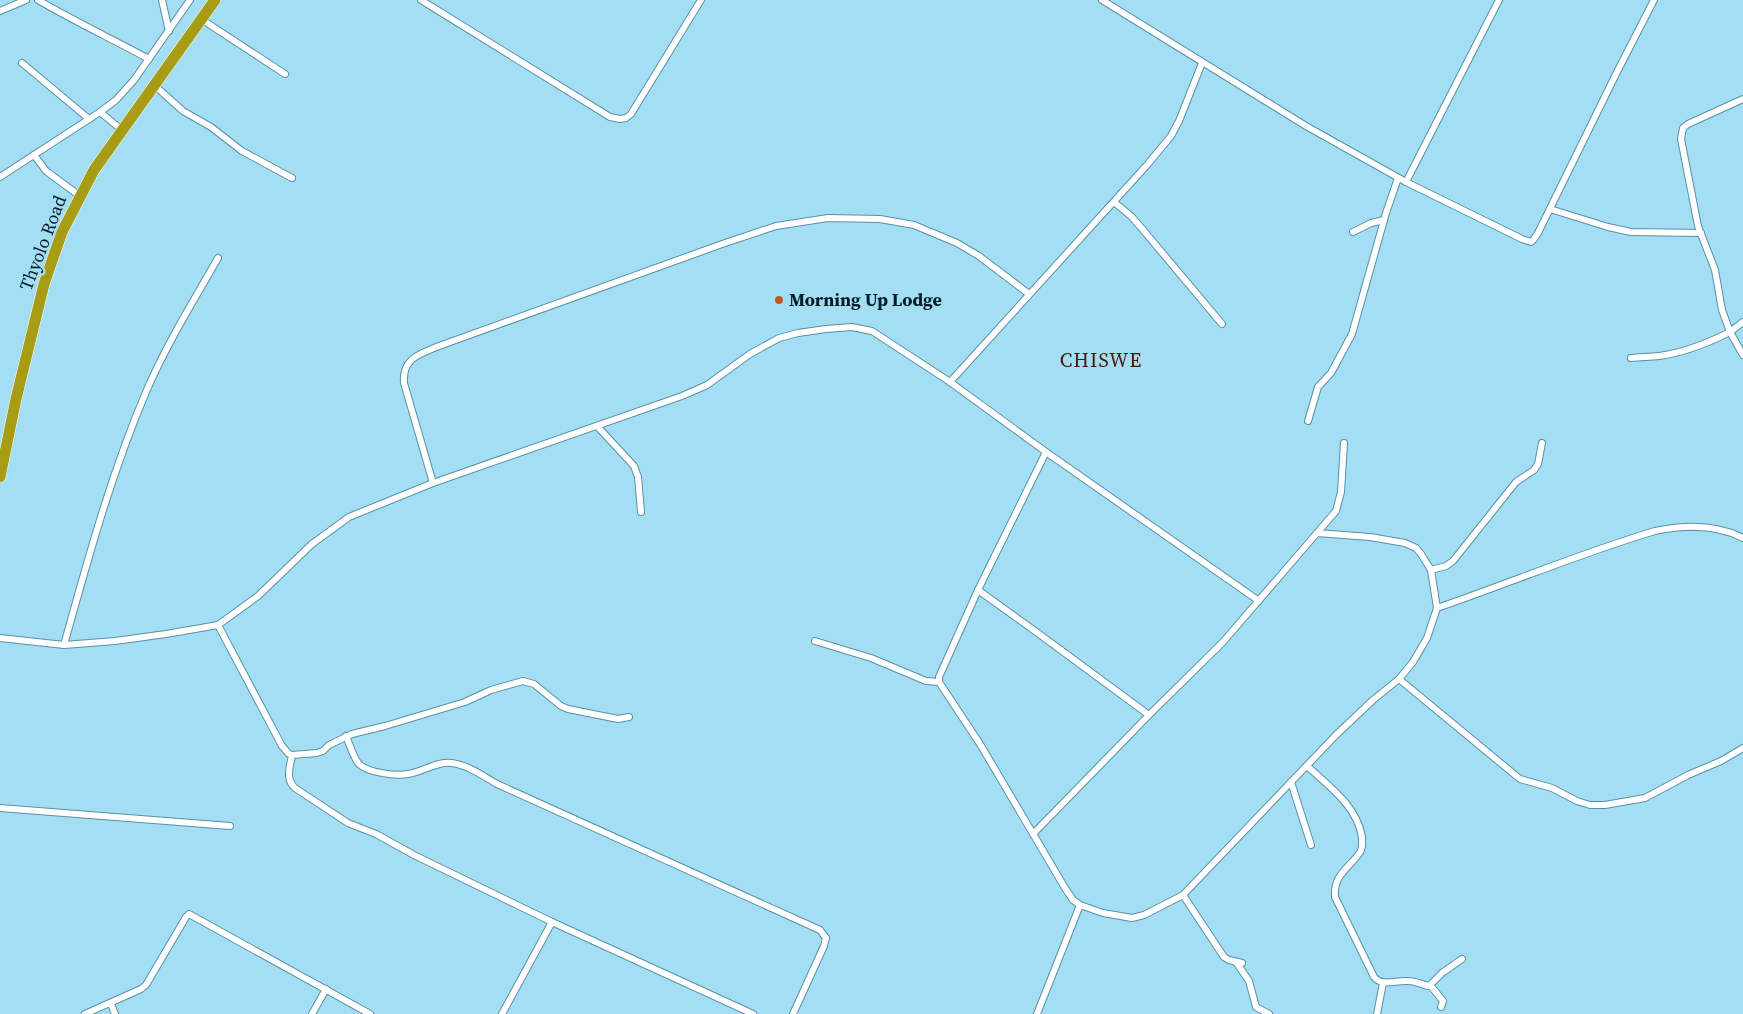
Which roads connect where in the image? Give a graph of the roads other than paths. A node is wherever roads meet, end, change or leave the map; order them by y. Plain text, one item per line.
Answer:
1 (26, 0) edge
2 (38, 0) edge
3 (162, 0) edge
4 (190, 0) edge
5 (215, 0) edge
6 (421, 0) edge
7 (701, 0) edge
8 (1103, 0) edge
9 (1499, 0) edge
10 (1654, 0) edge
11 (0, 11) edge
12 (201, 19) junction
13 (169, 31) junction
14 (149, 60) junction
15 (22, 63) dead end
16 (1202, 63) junction
17 (285, 74) dead end
18 (154, 85) junction
19 (1743, 99) edge
20 (100, 112) junction
21 (89, 119) junction
22 (122, 130) junction
23 (34, 155) junction
24 (2, 173) edge
25 (292, 178) dead end
26 (1398, 178) junction
27 (1406, 182) junction
28 (80, 196) junction
29 (1114, 202) junction
30 (1550, 209) junction
31 (1384, 220) junction
32 (1353, 232) dead end
33 (1701, 233) junction
34 (218, 258) dead end
35 (1030, 294) junction
36 (1743, 322) edge
37 (1222, 324) dead end
38 (1730, 332) junction
39 (1743, 355) edge
40 (1631, 358) dead end
41 (950, 382) junction
42 (1308, 420) dead end
43 (597, 426) junction
44 (1344, 443) dead end
45 (1542, 443) dead end
46 (1046, 452) junction
47 (2, 453) edge
48 (0, 477) edge
49 (433, 483) junction
50 (641, 512) dead end
51 (1317, 533) junction
52 (1743, 538) edge
53 (1430, 570) junction
54 (978, 590) junction
55 (1259, 601) junction
56 (1438, 608) junction
57 (218, 625) junction
58 (0, 638) edge
59 (814, 641) dead end
60 (64, 645) junction
61 (1399, 679) junction
62 (939, 682) junction
63 (1149, 715) junction
64 (630, 717) dead end
65 (346, 736) junction
66 (1743, 748) edge
67 (292, 755) junction
68 (1307, 766) junction
69 (1291, 782) junction
70 (0, 808) edge
71 (230, 826) dead end
72 (1033, 834) junction
73 (1311, 845) dead end
74 (1183, 896) junction
75 (1080, 905) junction
76 (552, 922) junction
77 (1462, 959) dead end
78 (1383, 983) junction
79 (1430, 985) junction
80 (326, 989) junction
81 (111, 1004) junction
82 (1441, 1007) dead end
83 (85, 1014) edge
84 (115, 1014) edge
85 (312, 1014) edge
86 (370, 1014) edge
87 (502, 1014) edge
88 (753, 1014) edge
89 (793, 1014) edge
90 (1037, 1014) edge
91 (1269, 1014) edge
92 (1377, 1014) edge

1 - 11 street
2 - 14 street
3 - 13 street
4 - 13 street
5 - 12 highway, Thyolo Road
6 - 7 street
8 - 16 street
9 - 27 street
10 - 30 street
12 - 17 street
12 - 18 highway, Thyolo Road
13 - 14 street
14 - 20 street
15 - 21 street
16 - 26 street
16 - 29 street
18 - 22 highway, Thyolo Road
18 - 25 street
19 - 33 street
20 - 21 street
20 - 22 street
21 - 23 street
22 - 28 highway, Thyolo Road
23 - 24 street
23 - 28 street
26 - 27 street
26 - 31 street
27 - 30 street
28 - 47 highway, Thyolo Road
29 - 35 street
29 - 37 street
30 - 33 street
31 - 32 street
31 - 42 street
33 - 38 street
34 - 60 street
35 - 41 street
35 - 49 street
36 - 38 street
38 - 39 street
38 - 40 street
41 - 43 street
41 - 46 street
43 - 49 street
43 - 50 street
44 - 51 street
45 - 53 street
46 - 54 street
46 - 55 street
47 - 48 highway, Thyolo Road
49 - 57 street
51 - 53 street
51 - 55 street
52 - 56 street
53 - 56 street
54 - 62 street
54 - 63 street
55 - 63 street
56 - 61 street
57 - 60 street
57 - 67 street
58 - 60 street
59 - 62 street
61 - 66 street
61 - 68 street
62 - 72 street
63 - 72 street
64 - 65 street
65 - 67 street
65 - 89 street
67 - 76 street
68 - 69 street
68 - 78 street
69 - 73 street
69 - 74 street
70 - 71 street
72 - 75 street
74 - 75 street
74 - 91 street
75 - 90 street
76 - 87 street
76 - 88 street
77 - 79 street
78 - 79 street
78 - 92 street
79 - 82 street
80 - 81 street
80 - 85 street
80 - 86 street
81 - 83 street
81 - 84 street

